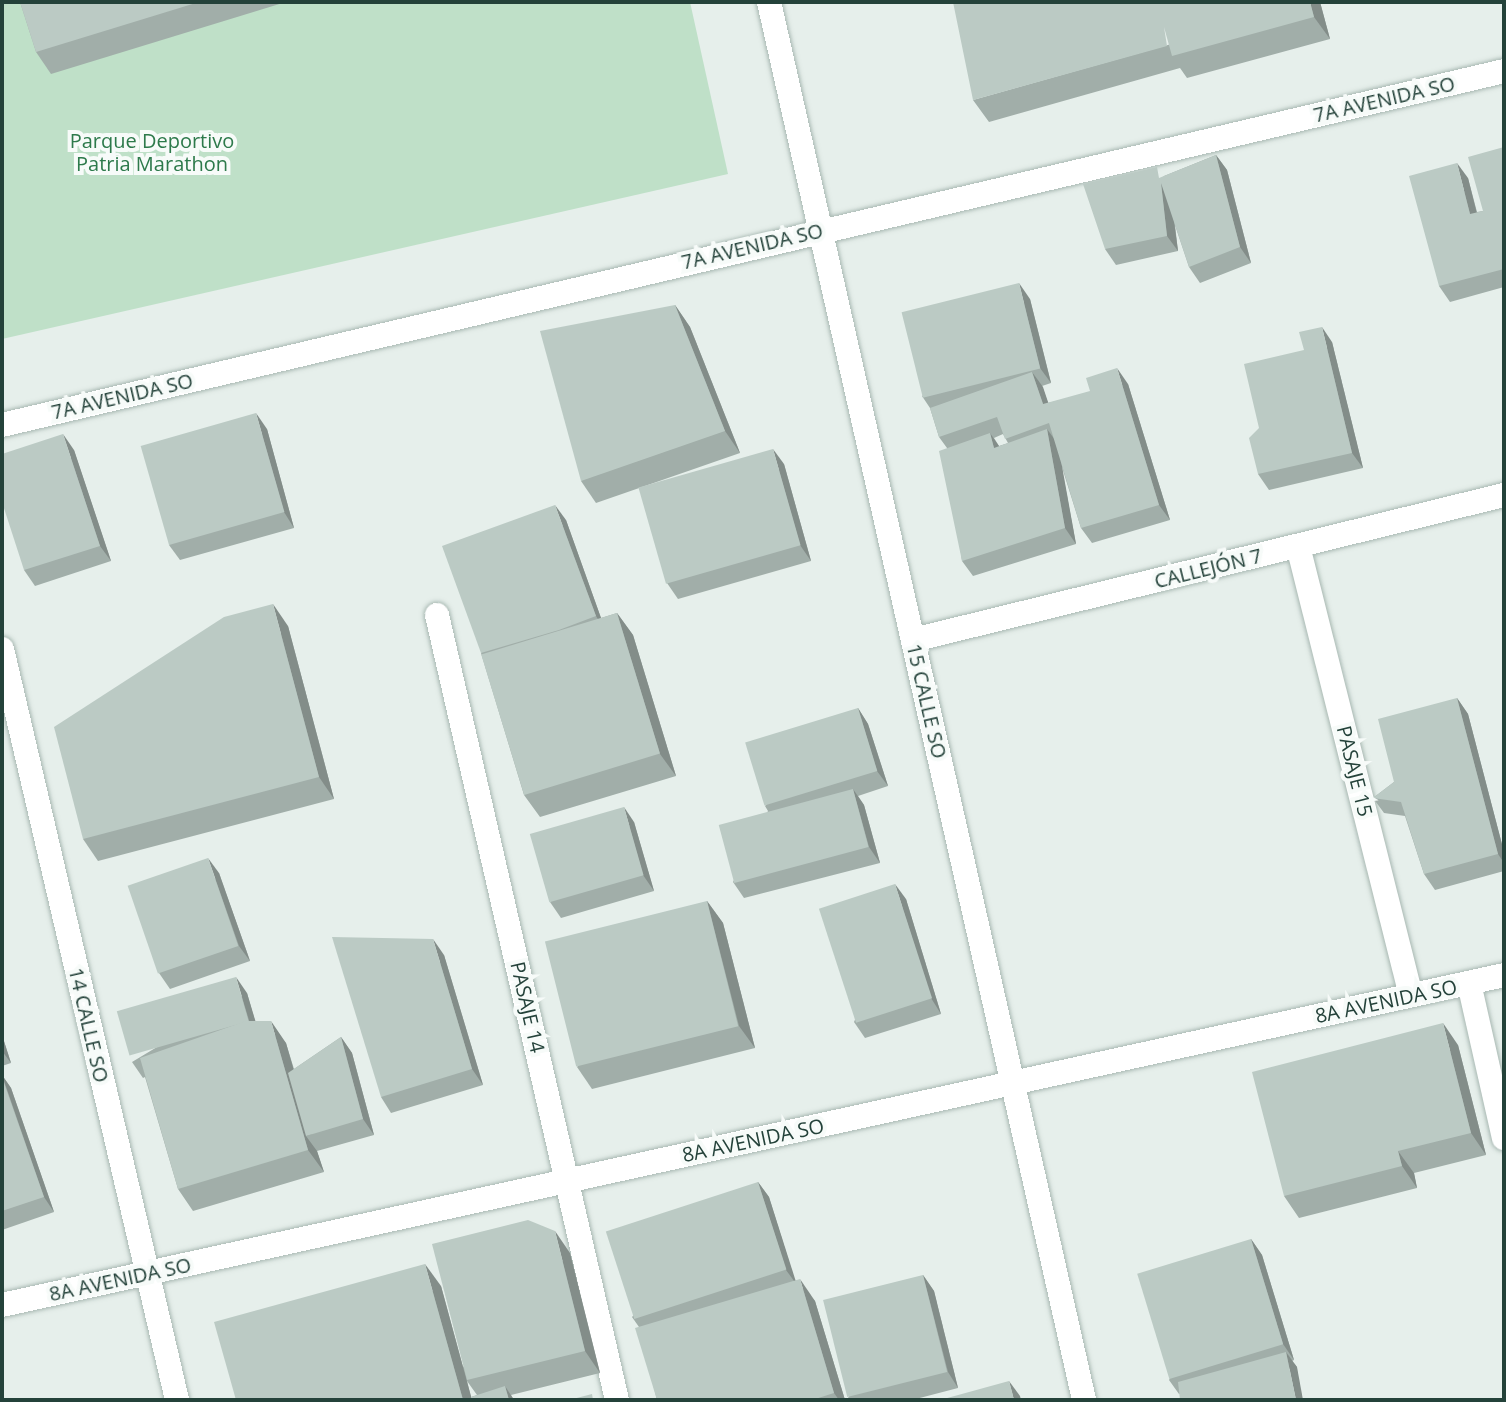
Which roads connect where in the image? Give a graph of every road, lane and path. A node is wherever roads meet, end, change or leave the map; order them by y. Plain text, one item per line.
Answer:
1 (769, 2) edge
2 (1504, 71) edge
3 (820, 229) junction
4 (2, 425) edge
5 (1504, 495) edge
6 (1298, 546) junction
7 (437, 615) dead end
8 (913, 640) junction
9 (2, 649) edge
10 (1504, 975) edge
11 (1469, 983) junction
12 (1411, 995) junction
13 (1013, 1083) junction
14 (1504, 1138) edge
15 (568, 1181) junction
16 (147, 1273) junction
17 (2, 1305) edge
18 (177, 1400) edge
19 (617, 1400) edge
20 (1084, 1400) edge

1 - 3 street, 15 CALLE SO
2 - 3 street, 7A AVENIDA SO
3 - 4 street, 7A AVENIDA SO
3 - 8 street, 15 CALLE SO
5 - 6 street, CALLEJÓN 7
6 - 8 street, CALLEJÓN 7
6 - 12 street, PASAJE 15
7 - 15 street, PASAJE 14
8 - 13 street, 15 CALLE SO
9 - 16 street, 14 CALLE SO
10 - 11 street, 8A AVENIDA SO
11 - 12 street, 8A AVENIDA SO
11 - 14 street
12 - 13 street, 8A AVENIDA SO
13 - 15 street, 8A AVENIDA SO
13 - 20 street, 15 CALLE SO
15 - 16 street, 8A AVENIDA SO
15 - 19 street, PASAJE 14
16 - 17 street, 8A AVENIDA SO
16 - 18 street, 14 CALLE SO

